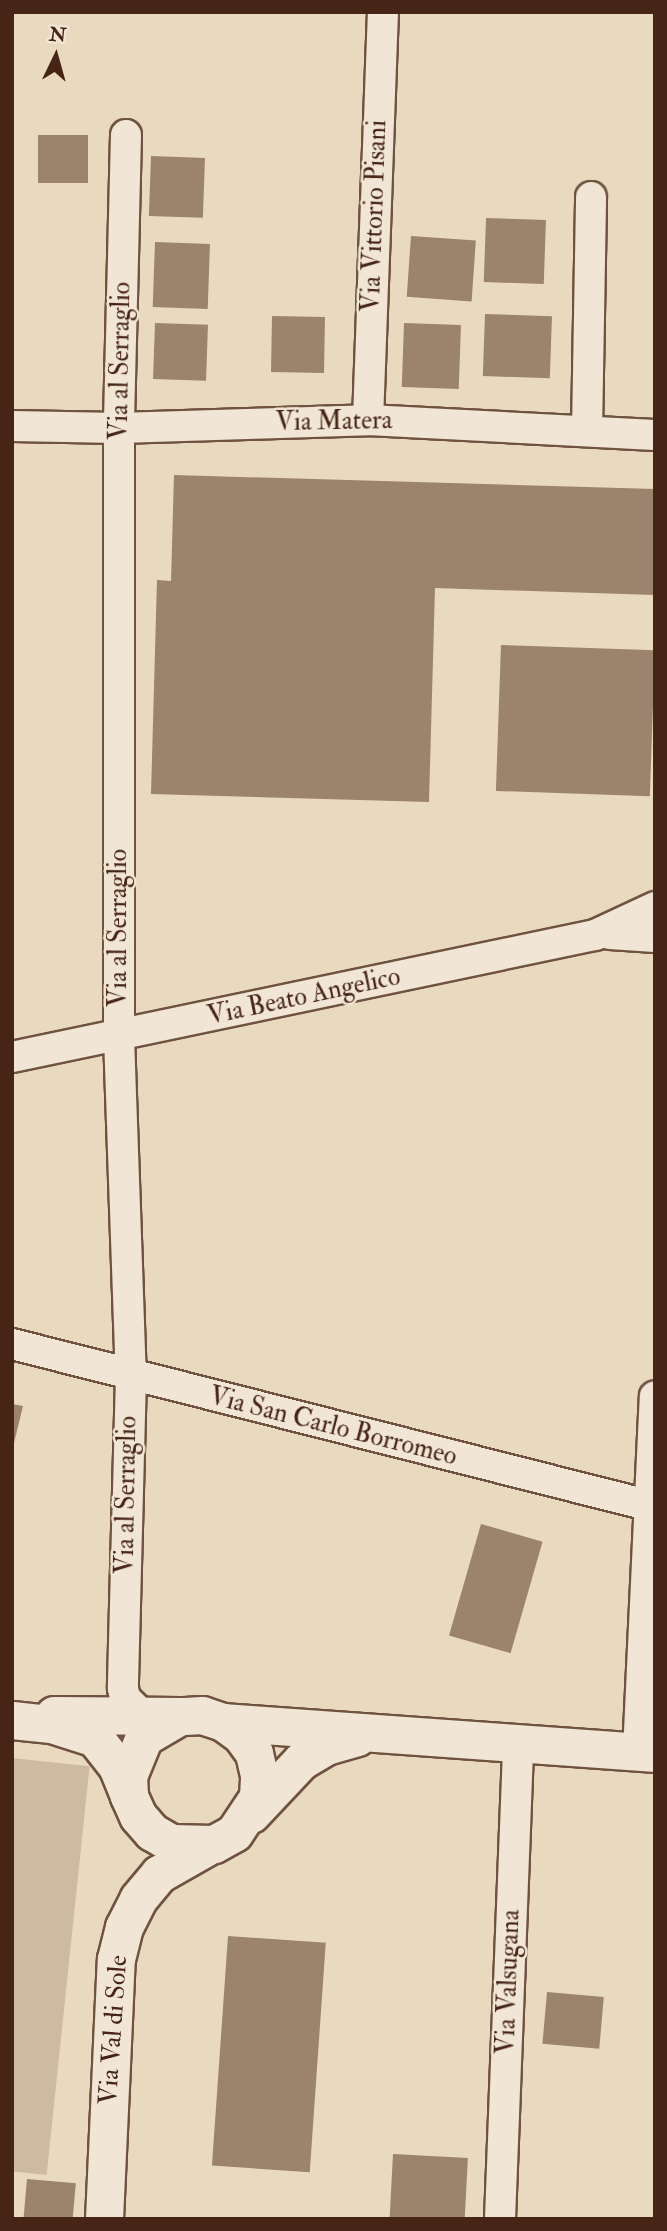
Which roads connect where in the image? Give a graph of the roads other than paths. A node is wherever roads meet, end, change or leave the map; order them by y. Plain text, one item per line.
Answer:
1 (383, 12) edge
2 (127, 135) dead end
3 (591, 197) dead end
4 (368, 420) junction
5 (12, 426) edge
6 (119, 428) junction
7 (587, 431) junction
8 (655, 435) edge
9 (655, 907) edge
10 (595, 935) junction
11 (655, 937) edge
12 (119, 1037) junction
13 (12, 1057) edge
14 (12, 1344) edge
15 (131, 1376) junction
16 (655, 1396) edge
17 (653, 1506) edge
18 (142, 1715) junction
19 (180, 1716) junction
20 (15, 1720) edge
21 (223, 1722) junction
22 (375, 1734) junction
23 (518, 1745) junction
24 (646, 1753) edge
25 (130, 1796) junction
26 (248, 1817) junction
27 (214, 1844) junction
28 (104, 2219) edge
29 (500, 2219) edge

1 - 4 street, Via Vittorio Pisani
2 - 6 street, Via al Serraglio
3 - 7 street
4 - 6 street, Via Matera
4 - 7 street, Via Matera
5 - 6 street, Via Matera
6 - 12 street, Via al Serraglio
7 - 8 street, Via Matera
9 - 10 street, Via Beato Angelico
10 - 11 street, Via Beato Angelico
10 - 12 street, Via Beato Angelico
12 - 13 street, Via Beato Angelico
12 - 15 street, Via al Serraglio
14 - 15 street, Via San Carlo Borromeo
15 - 17 street, Via San Carlo Borromeo
15 - 18 street, Via al Serraglio
16 - 17 street
17 - 24 street
18 - 19 street
18 - 20 street
19 - 21 street
19 - 25 street
20 - 25 street
21 - 22 street
21 - 26 street
22 - 23 street
22 - 26 street
23 - 24 street
23 - 29 street, Via Valsugana
25 - 27 street
26 - 27 street
27 - 28 street, Via Val di Sole

